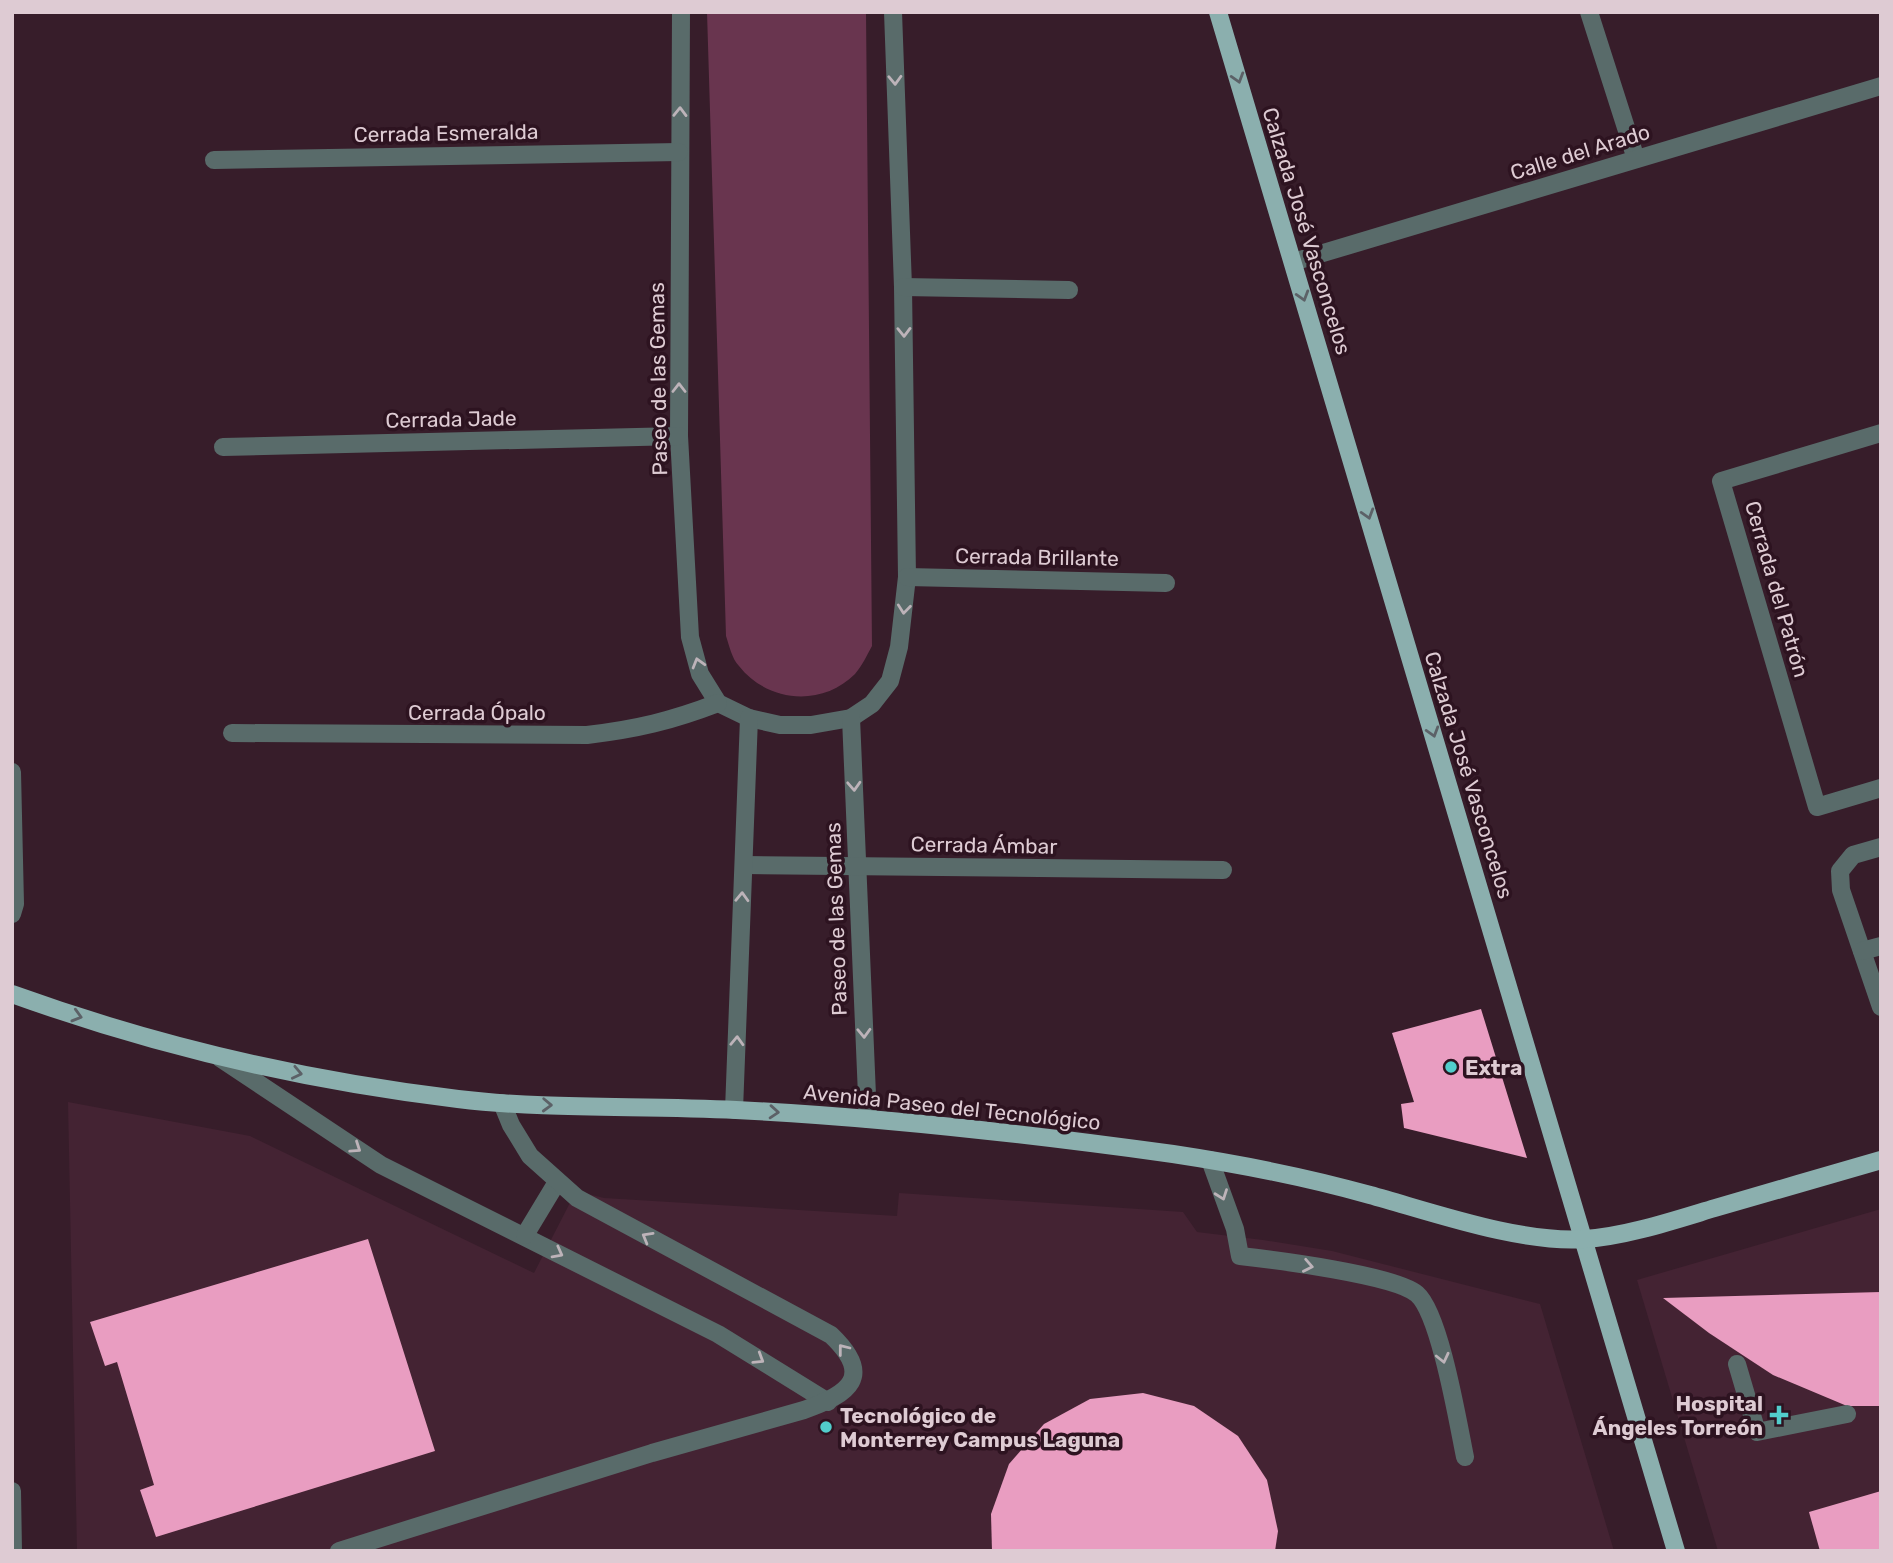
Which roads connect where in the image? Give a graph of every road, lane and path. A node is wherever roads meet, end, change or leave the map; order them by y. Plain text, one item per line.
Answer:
1 (681, 12) edge
2 (892, 12) edge
3 (1218, 12) edge
4 (1589, 12) edge
5 (1881, 86) edge
6 (679, 152) junction
7 (1636, 159) junction
8 (214, 160) dead end
9 (1293, 262) junction
10 (903, 287) junction
11 (1069, 290) dead end
12 (1881, 433) edge
13 (679, 436) junction
14 (223, 447) dead end
15 (907, 578) junction
16 (1166, 583) dead end
17 (718, 703) junction
18 (750, 718) junction
19 (851, 718) junction
20 (232, 733) dead end
21 (12, 772) edge
22 (1881, 788) edge
23 (1881, 847) edge
24 (744, 865) junction
25 (857, 866) junction
26 (1223, 870) dead end
27 (12, 914) edge
28 (1881, 946) edge
29 (1862, 951) junction
30 (12, 994) edge
31 (1881, 1007) edge
32 (217, 1056) junction
33 (502, 1103) junction
34 (734, 1110) junction
35 (867, 1119) junction
36 (1210, 1160) junction
37 (1881, 1160) edge
38 (557, 1182) junction
39 (525, 1235) junction
40 (1584, 1239) junction
41 (1737, 1364) dead end
42 (828, 1402) junction
43 (1847, 1414) dead end
44 (1465, 1457) dead end
45 (12, 1491) edge
46 (13, 1551) edge
47 (339, 1551) edge
48 (1676, 1551) edge

6 -> 1 street, Paseo de las Gemas
2 -> 10 street
3 -> 9 main road, Calzada José Vasconcelos
4 - 7 street
5 - 7 street, Calle del Arado
6 - 8 street, Cerrada Esmeralda
13 -> 6 street, Paseo de las Gemas
7 - 9 street, Calle del Arado
9 -> 40 main road, Calzada José Vasconcelos
10 - 11 street
10 -> 15 street
12 - 22 street, Cerrada del Patrón
13 - 14 street, Cerrada Jade
17 -> 13 street, Paseo de las Gemas
15 - 16 street, Cerrada Brillante
15 -> 19 street
17 - 18 street
17 - 20 street, Cerrada Ópalo
18 - 19 street
18 - 24 street
19 -> 25 street, Paseo de las Gemas
21 - 27 street
23 - 29 street
24 - 25 street, Cerrada Ámbar
34 -> 24 street
25 - 26 street, Cerrada Ámbar
25 -> 35 street, Paseo de las Gemas
28 - 29 street
29 - 31 street
30 -> 32 main road, Avenida Paseo del Tecnológico
32 -> 33 main road, Avenida Paseo del Tecnológico
32 -> 39 street
33 -> 34 main road, Avenida Paseo del Tecnológico
33 - 38 street
34 -> 35 main road, Avenida Paseo del Tecnológico
35 - 36 main road, Avenida Paseo del Tecnológico
36 - 40 main road, Avenida Paseo del Tecnológico
36 -> 44 street
37 - 40 main road, Avenida Paseo del Tecnológico
38 - 39 street
42 -> 38 street
39 -> 42 street
40 - 48 main road, Calzada José Vasconcelos
41 - 43 street
42 - 47 street
45 - 46 street

